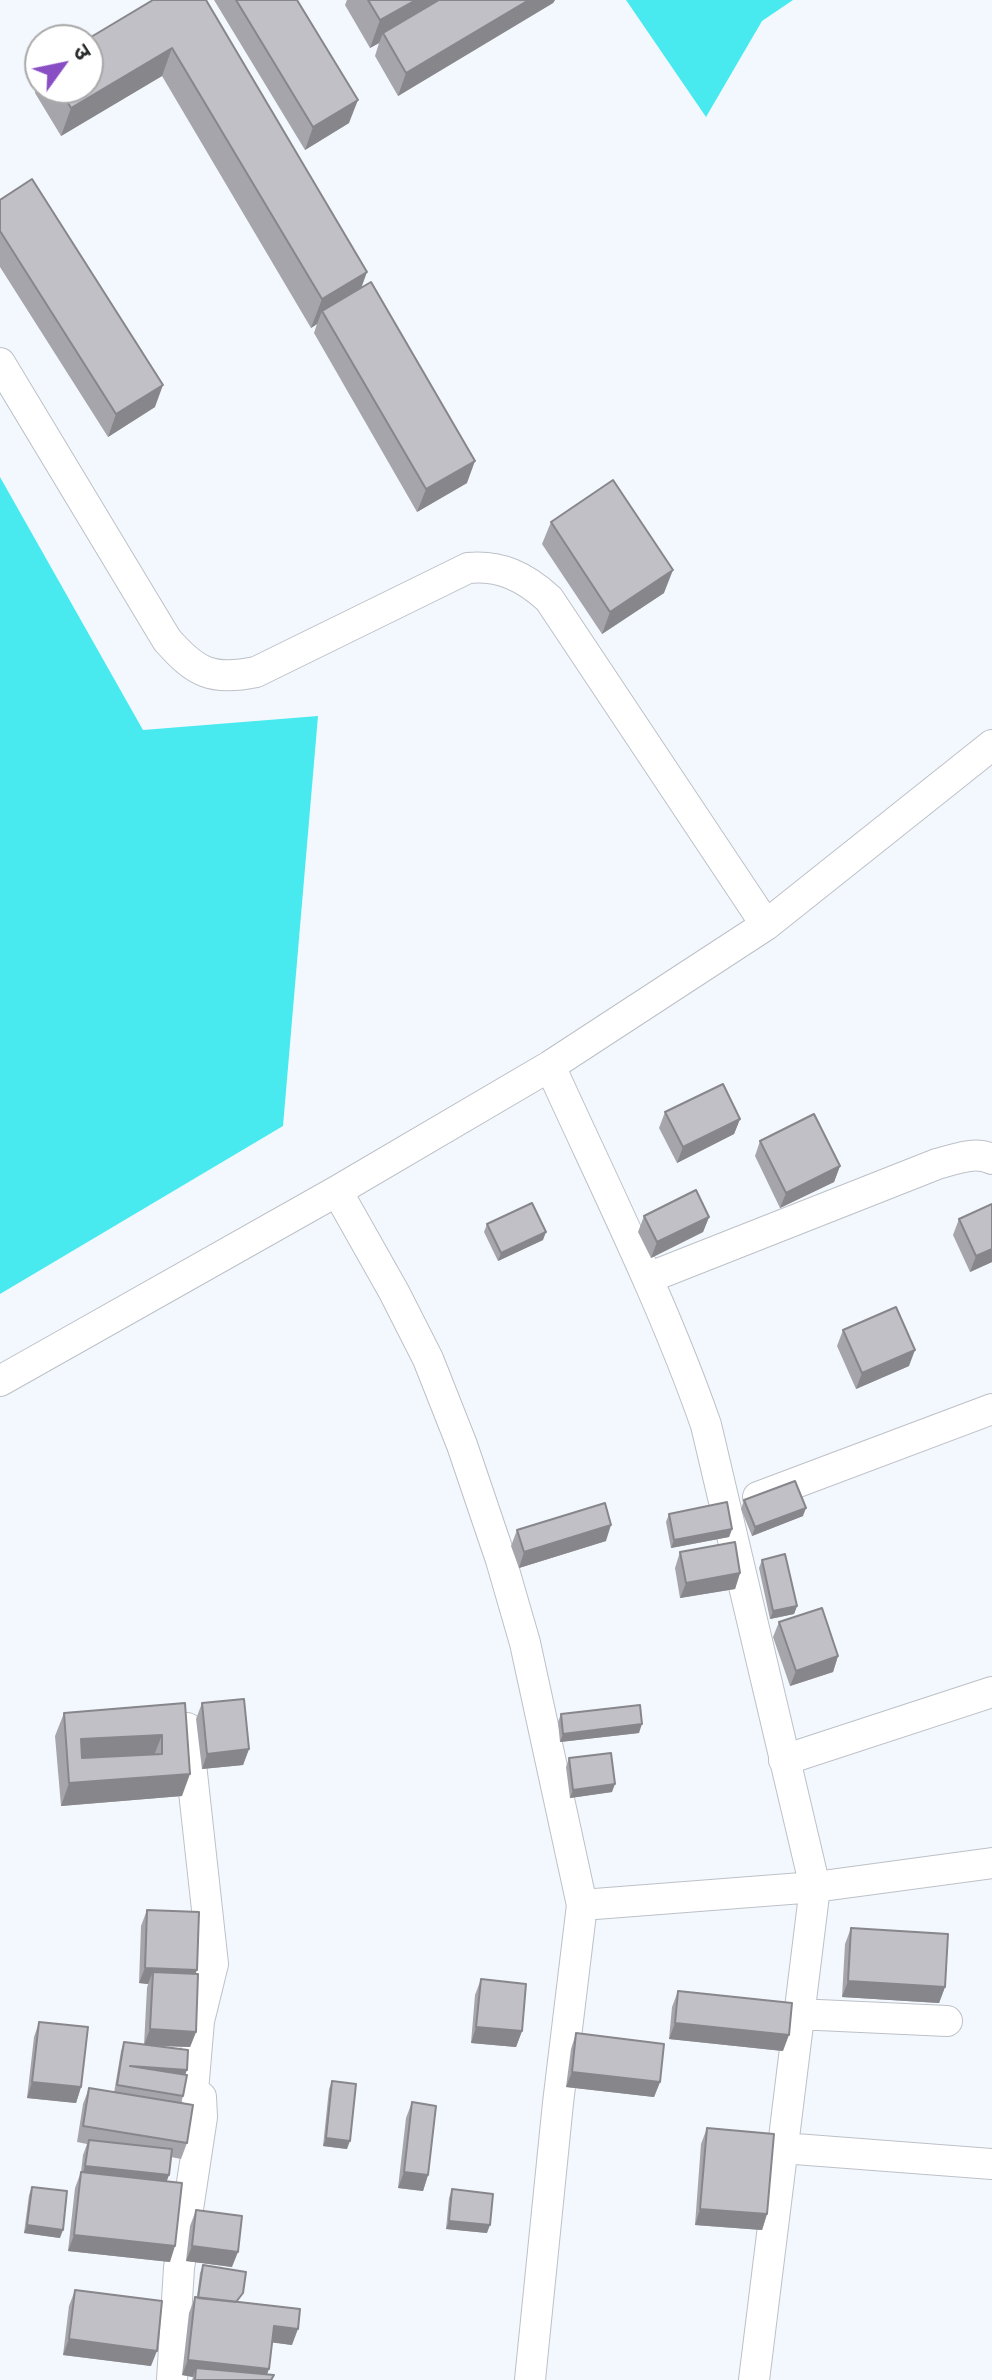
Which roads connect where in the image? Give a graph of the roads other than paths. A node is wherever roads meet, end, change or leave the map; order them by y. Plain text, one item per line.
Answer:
1 (0, 363) edge
2 (990, 753) edge
3 (766, 925) junction
4 (550, 1066) junction
5 (992, 1159) edge
6 (337, 1191) junction
7 (648, 1278) junction
8 (0, 1381) edge
9 (992, 1409) edge
10 (726, 1509) junction
11 (992, 1692) edge
12 (187, 1728) edge
13 (784, 1760) junction
14 (992, 1863) edge
15 (815, 1887) junction
16 (582, 1905) junction
17 (797, 2014) junction
18 (947, 2021) dead end
19 (782, 2148) junction
20 (992, 2164) edge
21 (179, 2378) edge
22 (761, 2379) edge
23 (530, 2380) edge

1 - 3 street
2 - 3 street
3 - 4 street
4 - 6 street
4 - 7 street
5 - 7 street
6 - 8 street
6 - 16 street
7 - 10 street
9 - 10 street
10 - 13 street
11 - 13 street
12 - 21 street
13 - 15 street
14 - 15 street
15 - 16 street
15 - 17 street
16 - 23 street
17 - 18 street
17 - 19 street
19 - 20 street
19 - 22 street

